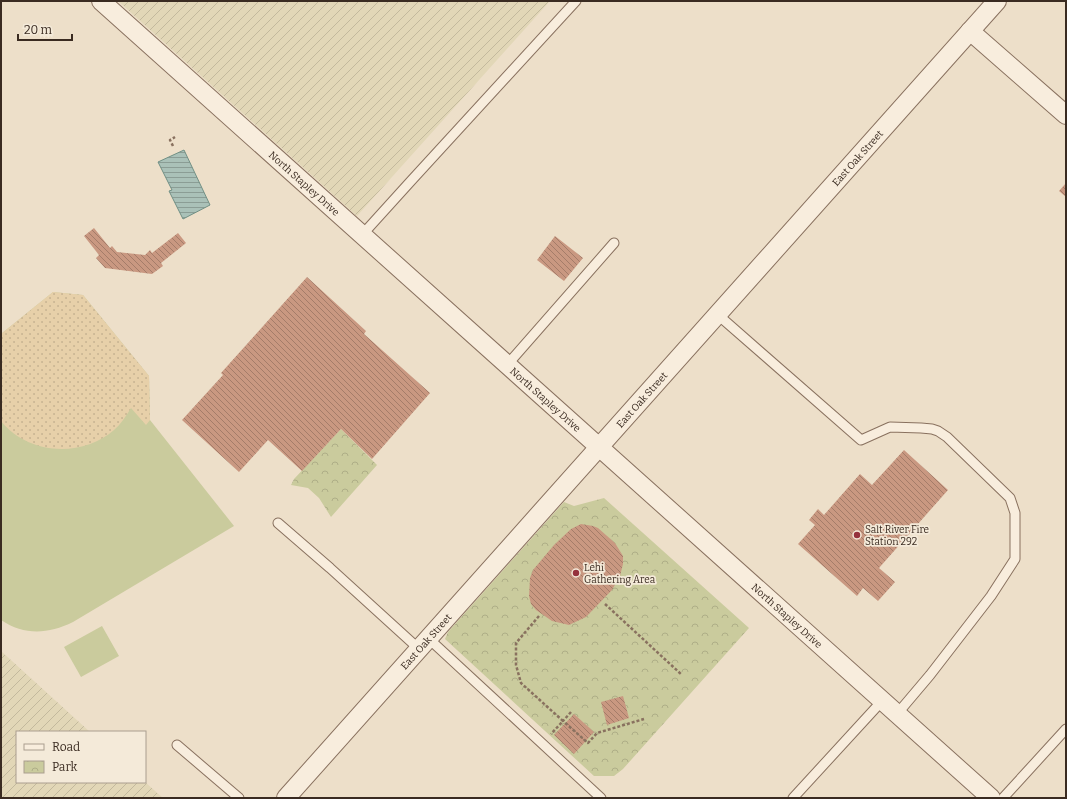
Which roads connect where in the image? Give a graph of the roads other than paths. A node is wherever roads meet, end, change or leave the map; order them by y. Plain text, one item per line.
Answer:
1 (100, 1) edge
2 (576, 1) edge
3 (997, 1) edge
4 (970, 31) junction
5 (1066, 115) edge
6 (362, 236) junction
7 (614, 243) dead end
8 (717, 314) junction
9 (507, 366) junction
10 (599, 448) junction
11 (278, 523) dead end
12 (423, 644) junction
13 (882, 701) junction
14 (897, 714) junction
15 (1066, 729) edge
16 (177, 744) dead end
17 (240, 798) edge
18 (286, 798) edge
19 (602, 798) edge
20 (793, 798) edge
21 (991, 798) edge
22 (1003, 798) edge

1 - 6 street, North Stapley Drive
2 - 6 lane
3 - 4 street, East Oak Street
4 - 5 street
4 - 8 street, East Oak Street
6 - 9 street, North Stapley Drive
7 - 9 lane
8 - 10 street, East Oak Street
8 - 14 lane
9 - 10 street, North Stapley Drive
10 - 12 street, East Oak Street
10 - 13 street, North Stapley Drive
11 - 12 lane
12 - 18 street, East Oak Street
12 - 19 lane
13 - 14 street, North Stapley Drive
13 - 20 lane
14 - 21 street, North Stapley Drive
15 - 22 lane
16 - 17 lane

